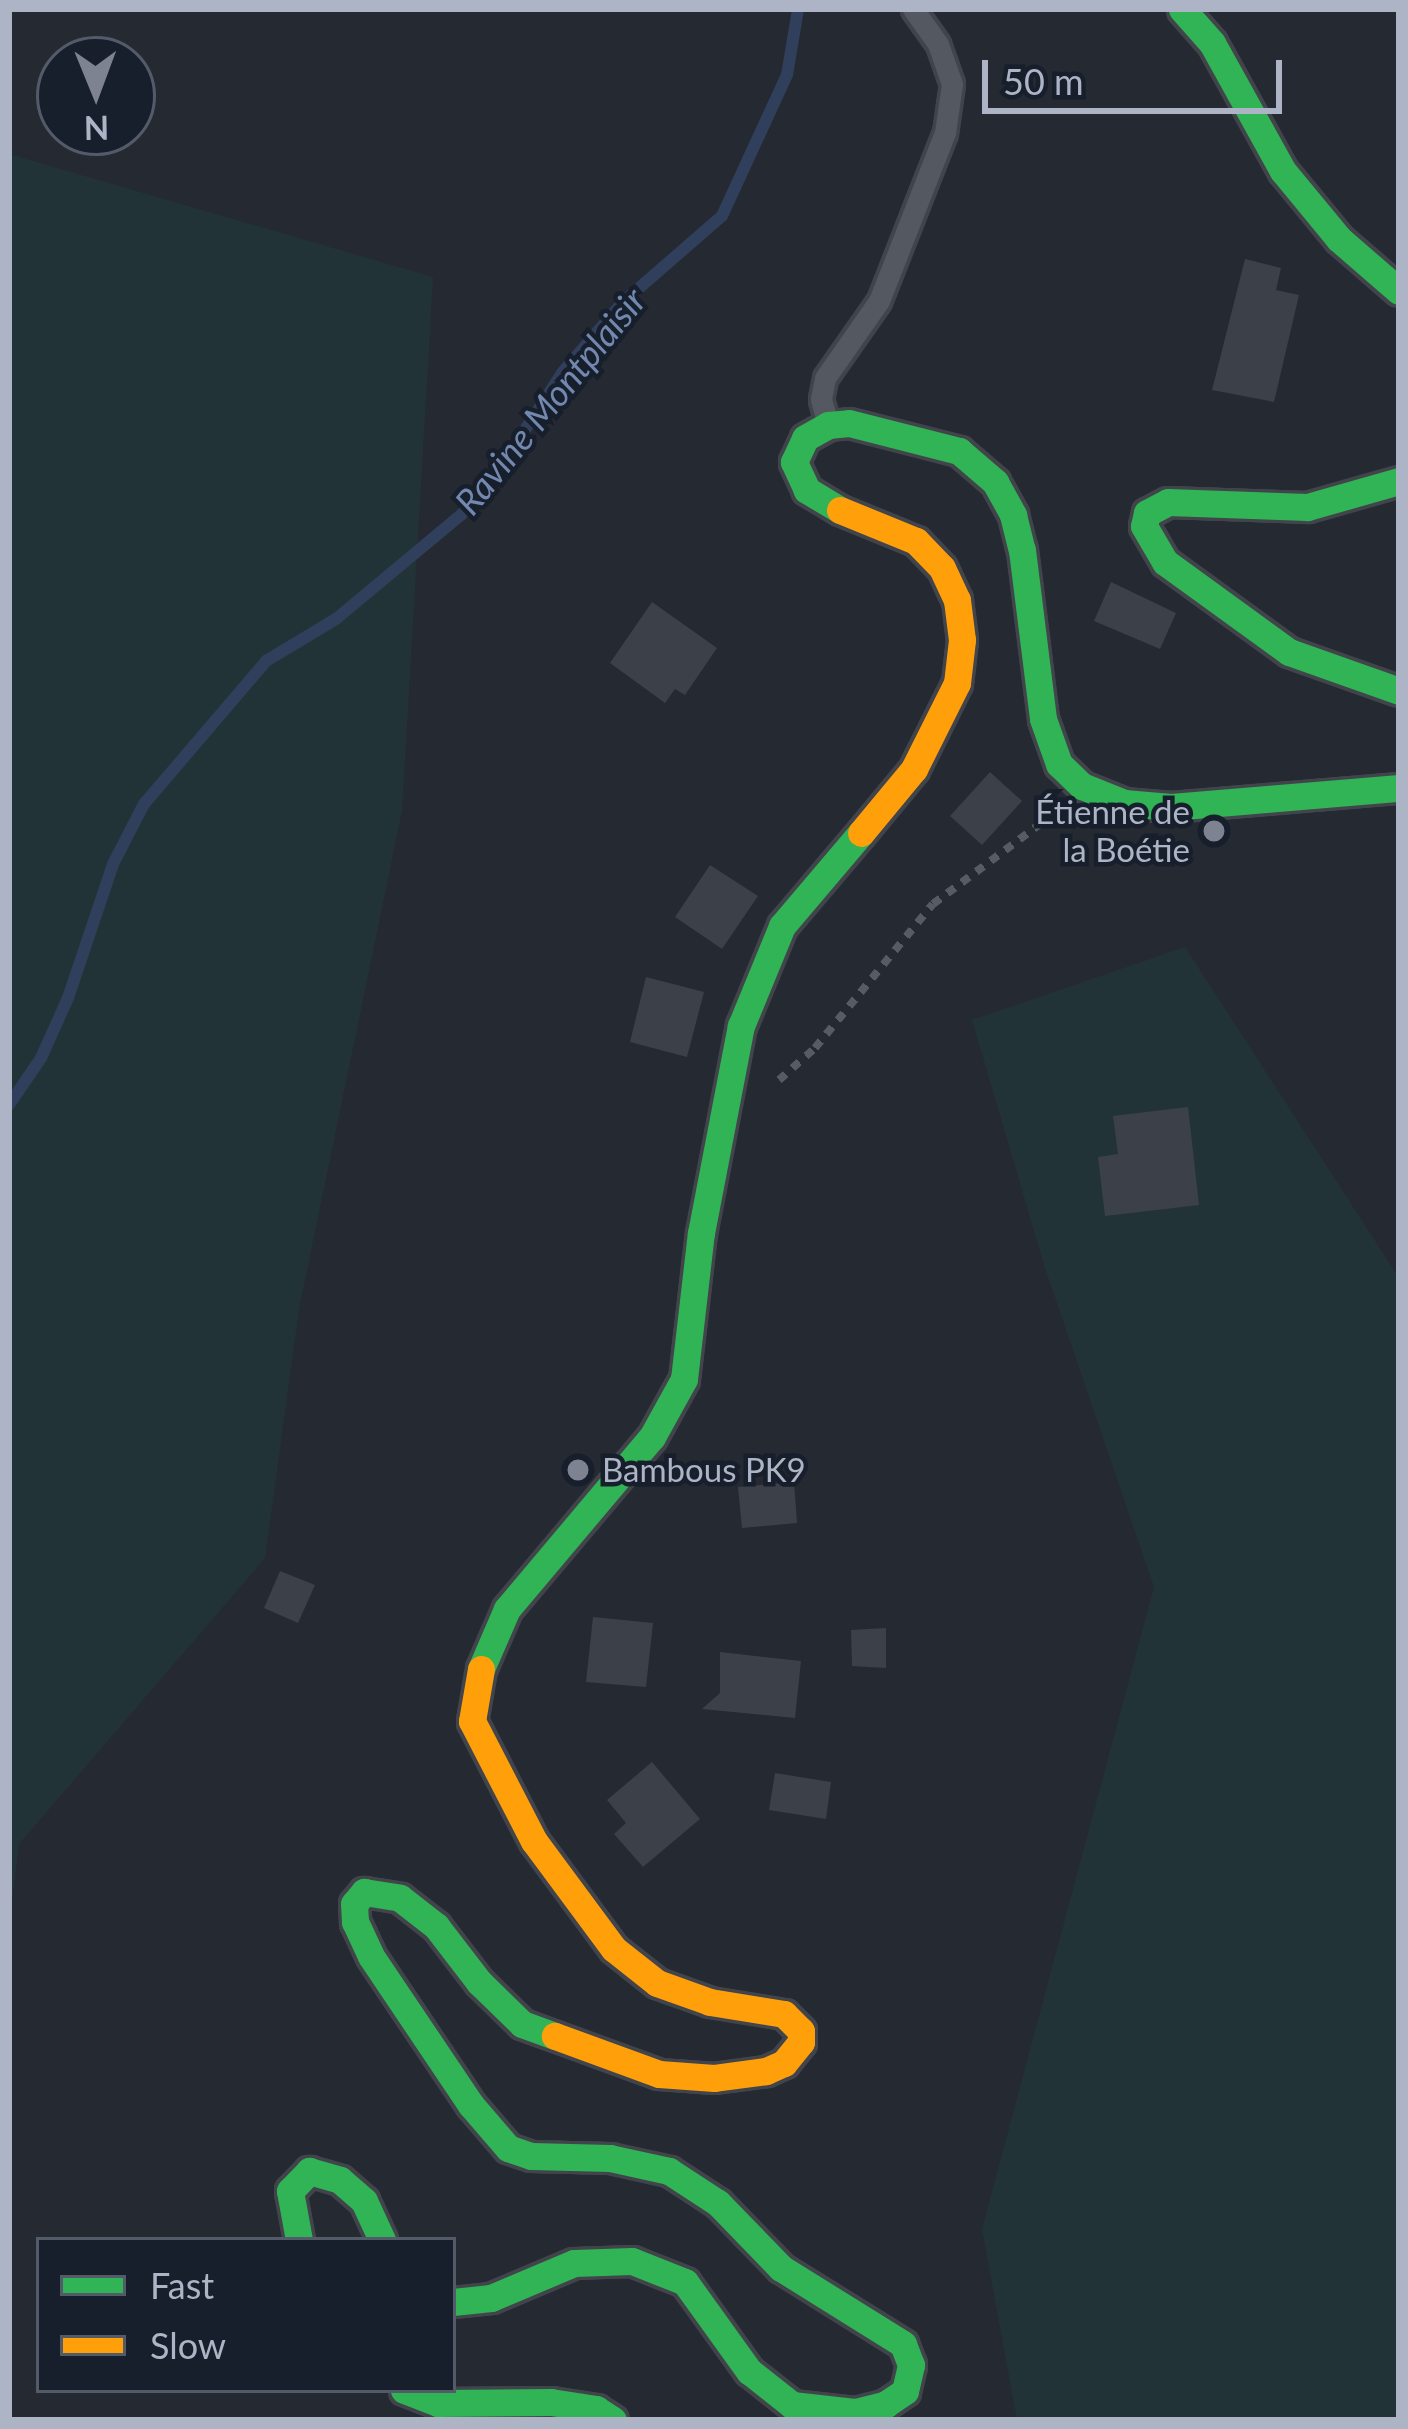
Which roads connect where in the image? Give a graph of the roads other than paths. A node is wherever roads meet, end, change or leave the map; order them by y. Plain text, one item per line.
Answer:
1 (913, 9) edge
2 (1182, 9) edge
3 (1399, 291) edge
4 (828, 425) junction
5 (1399, 481) edge
6 (1399, 691) edge
7 (1399, 788) edge
8 (298, 2237) edge
9 (381, 2237) edge
10 (456, 2302) edge
11 (412, 2393) edge
12 (614, 2420) edge

1 - 4 lane
2 - 3 main road
4 - 7 main road
4 - 10 main road
5 - 6 main road
8 - 9 main road
11 - 12 main road

